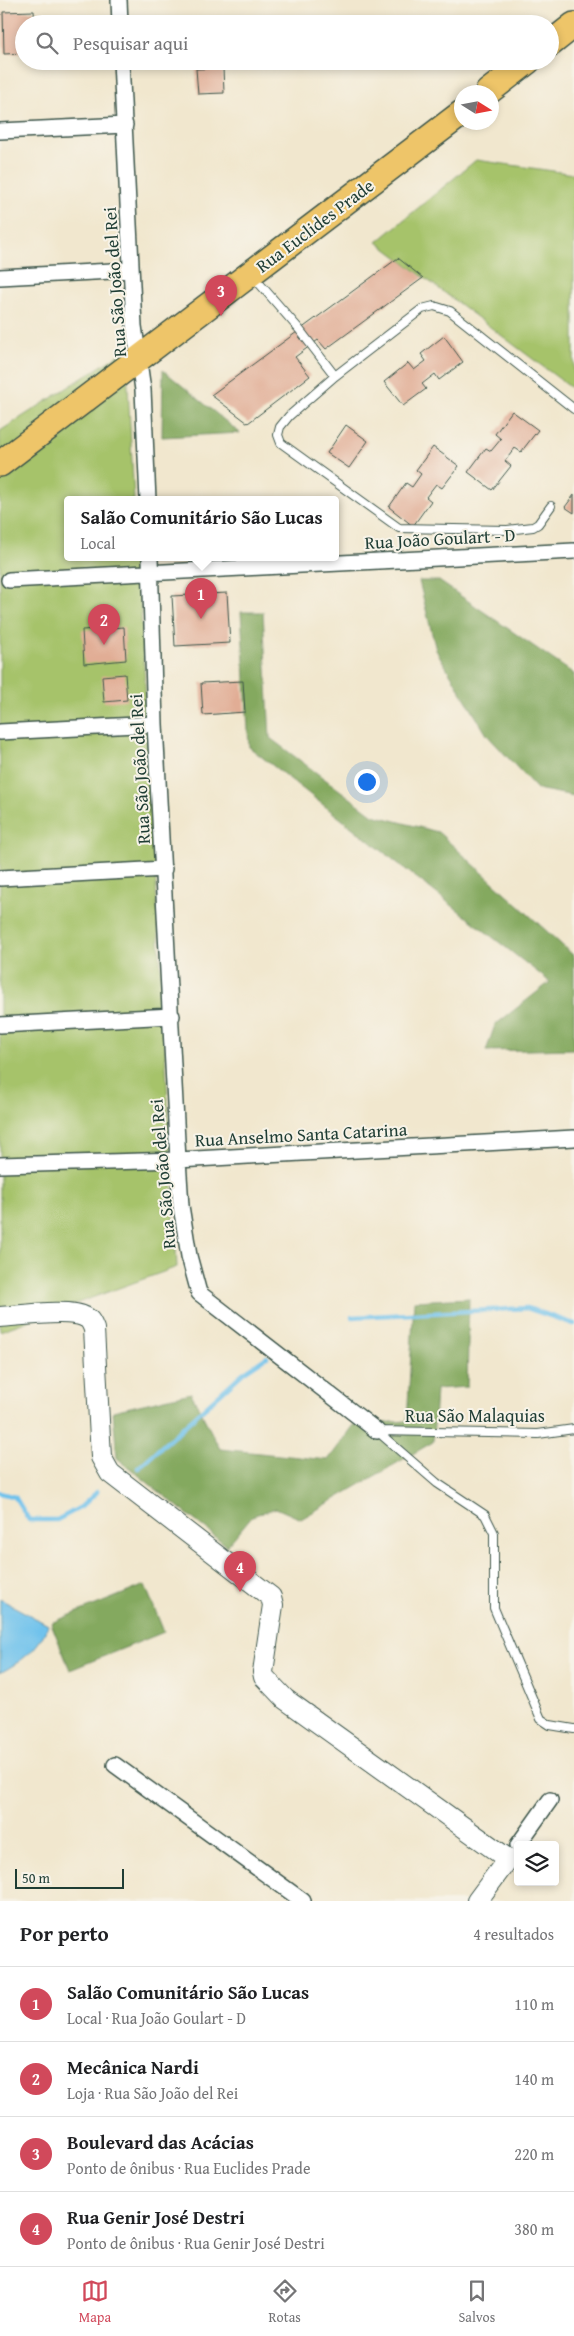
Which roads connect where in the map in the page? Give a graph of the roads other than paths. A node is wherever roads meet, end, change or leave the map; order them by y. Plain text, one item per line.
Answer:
1 (119, 0) edge
2 (120, 15) edge
3 (574, 26) edge
4 (559, 37) edge
5 (122, 70) edge
6 (516, 70) edge
7 (497, 85) edge
8 (454, 119) edge
9 (124, 125) junction
10 (0, 132) edge
11 (131, 270) junction
12 (252, 274) junction
13 (0, 277) edge
14 (139, 359) junction
15 (335, 376) junction
16 (574, 409) edge
17 (0, 464) edge
18 (148, 496) edge
19 (550, 506) dead end
20 (574, 551) edge
21 (339, 559) edge
22 (271, 561) edge
23 (150, 565) edge
24 (9, 580) dead end
25 (155, 724) junction
26 (0, 732) edge
27 (164, 869) junction
28 (0, 878) edge
29 (172, 1016) junction
30 (0, 1025) edge
31 (574, 1138) edge
32 (178, 1160) junction
33 (0, 1165) edge
34 (0, 1317) edge
35 (574, 1429) edge
36 (377, 1431) junction
37 (574, 1729) edge
38 (115, 1765) dead end
39 (550, 1800) dead end
40 (520, 1841) edge
41 (514, 1850) edge
42 (303, 1901) edge
43 (477, 1901) edge

1 - 2 street
3 - 4 main road
5 - 9 street, Rua São João del Rei
6 - 7 main road
8 - 12 main road, Rua Euclides Prade
9 - 10 street
9 - 11 street, Rua São João del Rei
11 - 13 street
11 - 14 street, Rua São João del Rei
12 - 14 main road, Rua Euclides Prade
12 - 15 lane
14 - 17 main road, Rua Euclides Prade
14 - 18 street, Rua São João del Rei
15 - 16 lane
15 - 19 lane
20 - 21 street, Rua João Goulart - D
22 - 23 street, Rua João Goulart - D
23 - 24 street, Rua João Goulart - D
23 - 25 street, Rua São João del Rei
25 - 26 street
25 - 27 street, Rua São João del Rei
27 - 28 street
27 - 29 street, Rua São João del Rei
29 - 30 street
29 - 32 street, Rua São João del Rei
31 - 32 street, Rua Anselmo Santa Catarina
32 - 33 street, Rua Anselmo Santa Catarina
32 - 36 street, Rua São João del Rei
34 - 41 street
35 - 36 lane, Rua São Malaquias
36 - 37 lane, Rua São João del Rei
38 - 42 street
39 - 40 street
41 - 43 street

